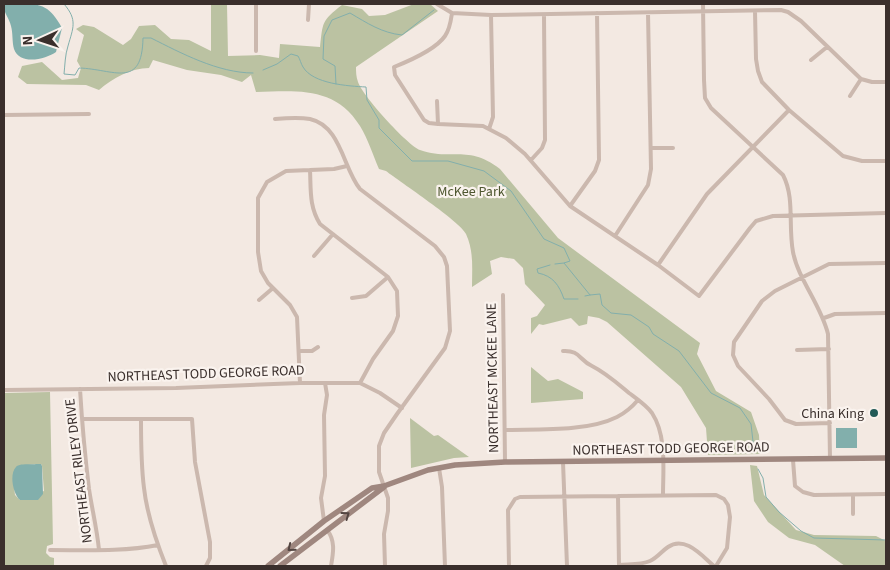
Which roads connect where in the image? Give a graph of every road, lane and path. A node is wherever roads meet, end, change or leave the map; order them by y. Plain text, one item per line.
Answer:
1 (256, 4) edge
2 (309, 4) edge
3 (437, 4) edge
4 (703, 4) edge
5 (755, 11) junction
6 (703, 12) junction
7 (452, 13) junction
8 (597, 13) junction
9 (648, 13) junction
10 (491, 15) junction
11 (544, 15) junction
12 (308, 20) dead end
13 (827, 47) junction
14 (256, 51) dead end
15 (811, 60) dead end
16 (861, 79) junction
17 (886, 82) edge
18 (850, 96) dead end
19 (437, 101) dead end
20 (790, 110) junction
21 (89, 114) dead end
22 (4, 115) edge
23 (275, 119) dead end
24 (438, 124) junction
25 (489, 129) junction
26 (752, 147) junction
27 (651, 148) junction
28 (673, 148) dead end
29 (531, 160) junction
30 (886, 161) edge
31 (347, 166) junction
32 (310, 170) junction
33 (570, 206) junction
34 (886, 213) edge
35 (790, 215) junction
36 (334, 234) junction
37 (615, 236) junction
38 (314, 256) dead end
39 (886, 263) edge
40 (658, 265) junction
41 (803, 277) junction
42 (388, 278) junction
43 (273, 288) junction
44 (503, 294) dead end
45 (352, 298) dead end
46 (259, 300) dead end
47 (886, 313) edge
48 (824, 318) junction
49 (318, 347) dead end
50 (829, 349) junction
51 (797, 350) dead end
52 (299, 351) junction
53 (563, 351) dead end
54 (300, 383) junction
55 (325, 383) junction
56 (360, 383) junction
57 (80, 389) junction
58 (4, 390) edge
59 (638, 400) junction
60 (402, 408) junction
61 (82, 419) junction
62 (141, 419) junction
63 (830, 423) junction
64 (505, 430) junction
65 (886, 458) edge
66 (830, 459) junction
67 (662, 460) junction
68 (793, 460) junction
69 (505, 462) junction
70 (563, 462) junction
71 (439, 468) junction
72 (384, 486) junction
73 (886, 494) edge
74 (663, 495) junction
75 (853, 495) junction
76 (565, 496) junction
77 (618, 496) junction
78 (853, 514) dead end
79 (324, 521) junction
80 (326, 529) junction
81 (158, 545) junction
82 (50, 550) dead end
83 (98, 550) junction
84 (166, 566) edge
85 (206, 566) edge
86 (269, 566) edge
87 (280, 566) edge
88 (331, 566) edge
89 (385, 566) edge
90 (445, 566) edge
91 (509, 566) edge
92 (567, 566) edge
93 (619, 566) edge
94 (715, 566) edge

1 - 14 street
2 - 12 street
3 - 7 street
4 - 6 street
5 - 6 street
5 - 13 street
5 - 20 street
6 - 9 street
6 - 26 street
7 - 10 street
7 - 24 street
8 - 9 street
8 - 11 street
8 - 33 street
9 - 27 street
10 - 11 street
10 - 25 street
11 - 29 street
13 - 15 street
13 - 16 street
16 - 17 street
16 - 18 street
19 - 24 street
20 - 26 street
20 - 30 street
21 - 22 street
23 - 31 street
24 - 25 street
25 - 29 street
26 - 35 street
26 - 40 street
27 - 28 street
27 - 37 street
29 - 33 street
31 - 32 street
31 - 60 street
32 - 36 street
32 - 43 street
33 - 37 street
34 - 35 street
35 - 40 street
35 - 41 street
36 - 38 street
36 - 42 street
37 - 40 street
39 - 41 street
41 - 48 street
41 - 63 street
42 - 45 street
42 - 56 street
43 - 46 street
43 - 52 street
44 - 64 street, NORTHEAST MCKEE LANE
47 - 48 street
48 - 50 street
49 - 52 street
50 - 51 street
50 - 63 street
52 - 54 street
53 - 59 street
54 - 55 street, NORTHEAST TODD GEORGE ROAD
54 - 57 street, NORTHEAST TODD GEORGE ROAD
55 - 56 street, NORTHEAST TODD GEORGE ROAD
55 - 79 street
56 - 60 street, NORTHEAST TODD GEORGE ROAD
57 - 58 street, NORTHEAST TODD GEORGE ROAD
57 - 61 street, NORTHEAST RILEY DRIVE
59 - 64 street
59 - 67 street
60 - 72 street
61 - 62 street
61 - 83 street, NORTHEAST RILEY DRIVE
62 - 81 street
62 - 85 street
63 - 66 street
64 - 69 street, NORTHEAST MCKEE LANE
65 - 66 main road, NORTHEAST TODD GEORGE ROAD
66 - 68 main road, NORTHEAST TODD GEORGE ROAD
67 - 68 main road, NORTHEAST TODD GEORGE ROAD
67 - 70 main road, NORTHEAST TODD GEORGE ROAD
67 - 74 street
68 - 75 street
69 - 70 main road, NORTHEAST TODD GEORGE ROAD
69 - 71 main road, NORTHEAST TODD GEORGE ROAD
70 - 76 street
71 - 72 main road, NORTHEAST TODD GEORGE ROAD
71 - 90 street
72 - 79 main road
80 -> 72 main road
72 - 89 street
73 - 75 street
74 - 77 street
74 - 94 street
75 - 78 street
76 - 77 street
76 - 91 street
76 - 92 street
77 - 93 street
79 -> 86 main road
80 - 87 main road
80 - 88 street
81 - 83 street
81 - 84 street
82 - 83 street
93 - 94 street

